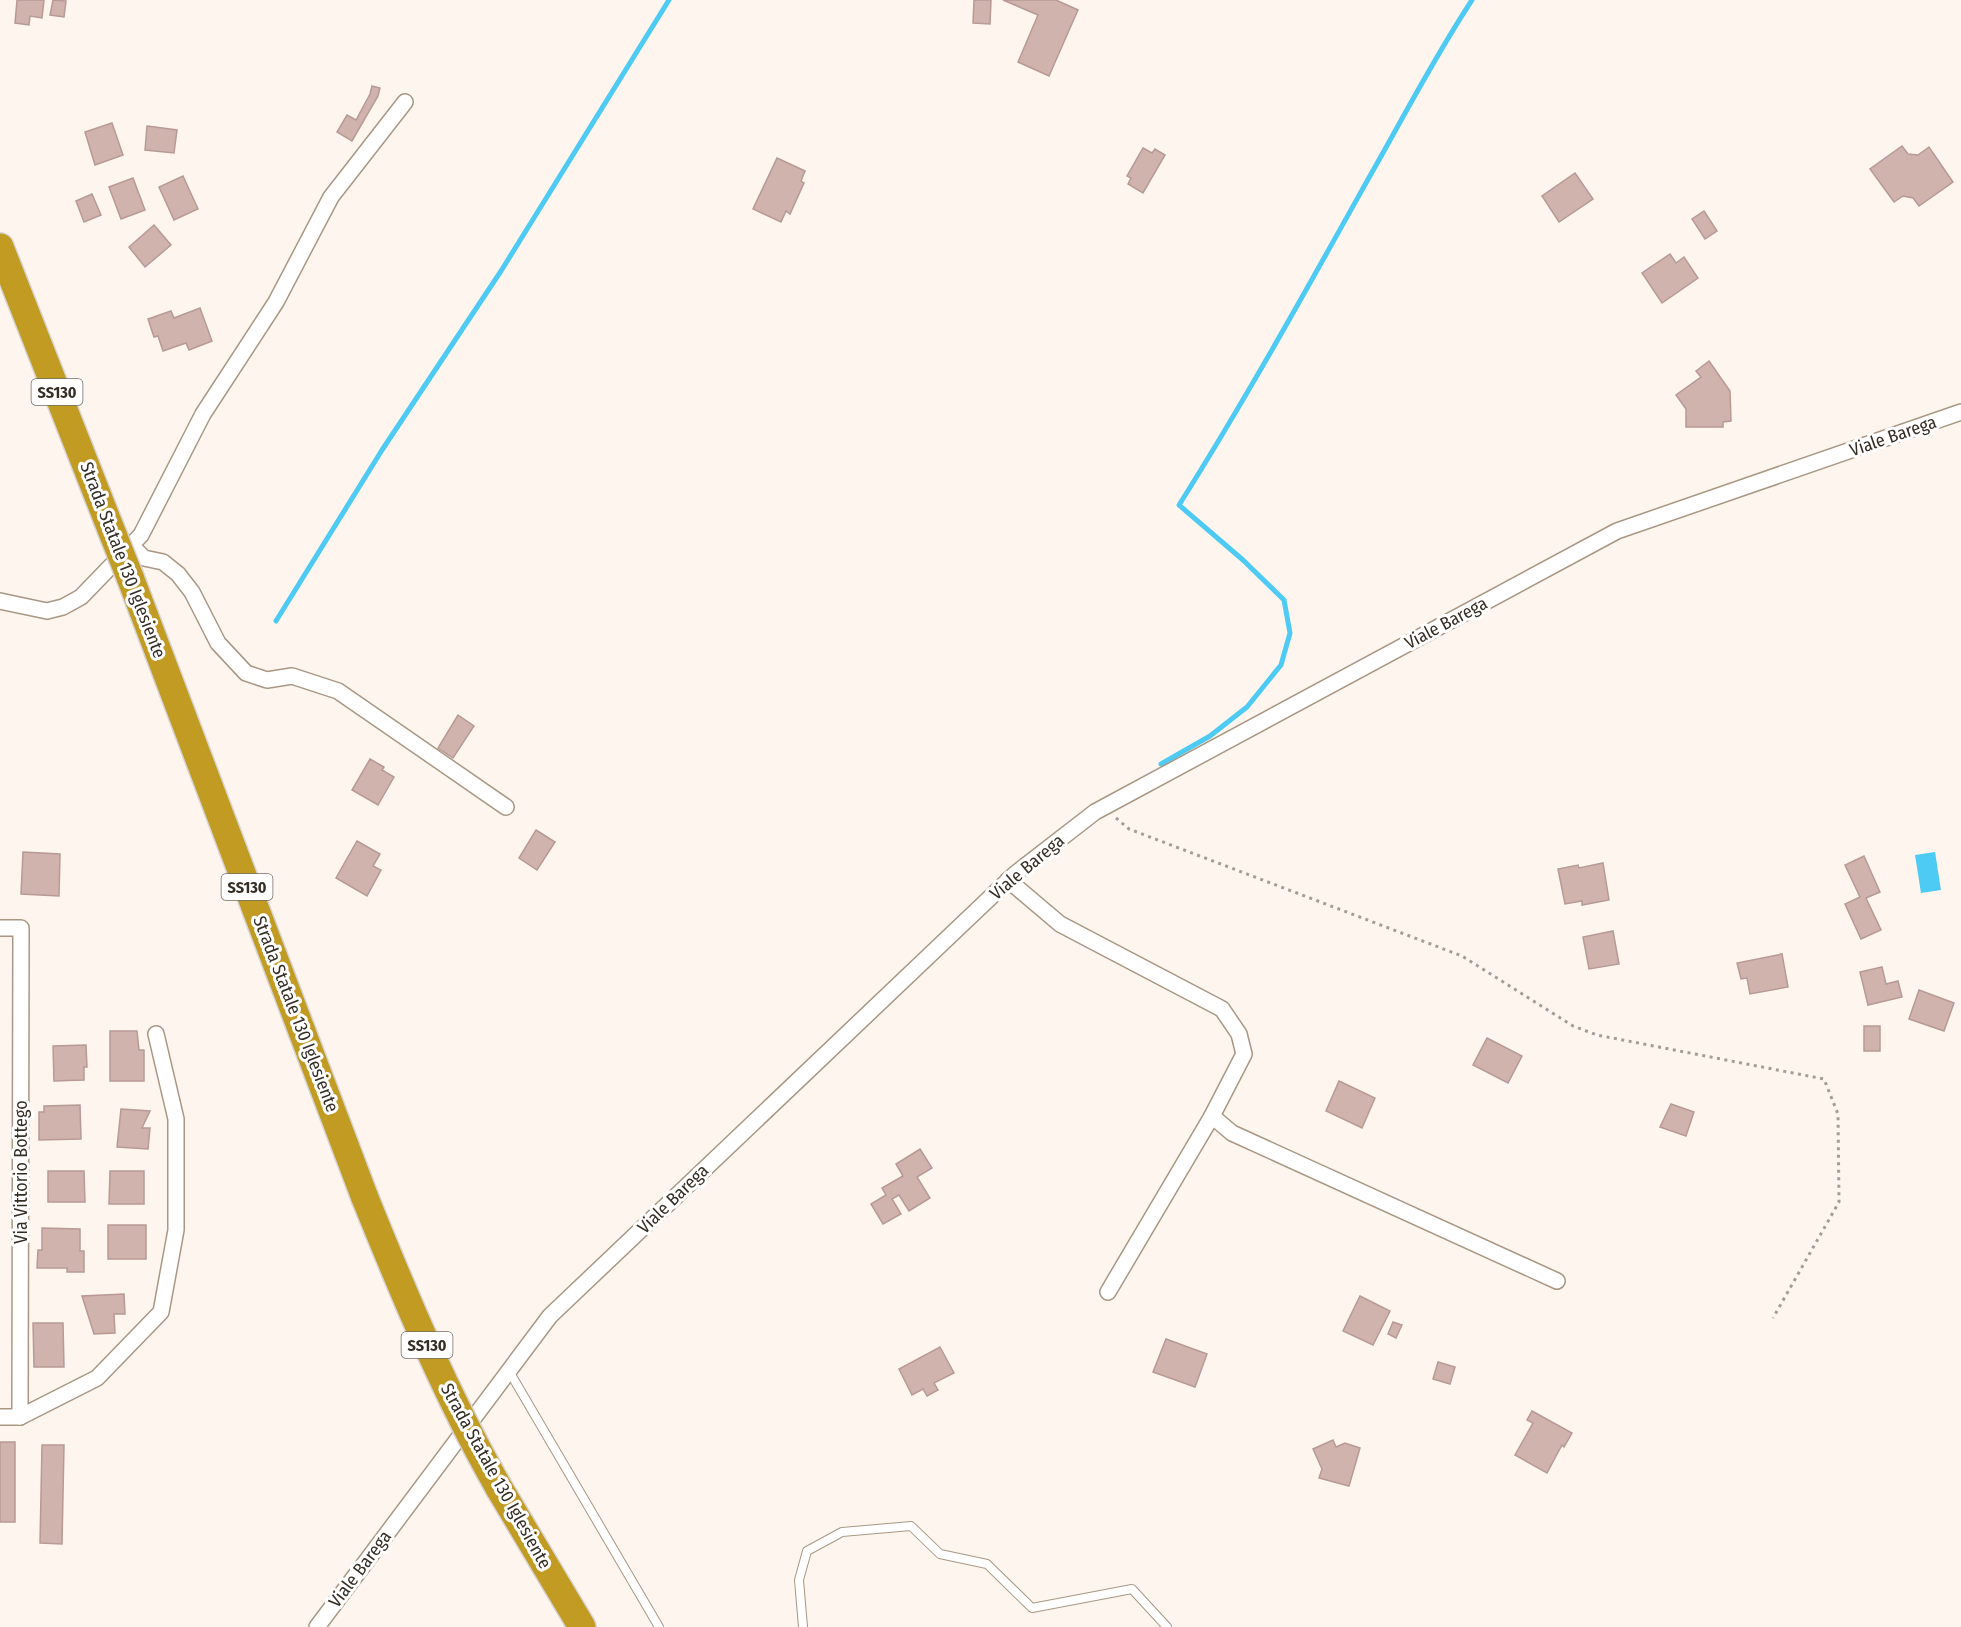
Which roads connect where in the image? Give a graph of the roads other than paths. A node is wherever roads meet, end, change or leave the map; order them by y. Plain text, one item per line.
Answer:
1 (405, 102) dead end
2 (0, 247) edge
3 (1961, 412) edge
4 (123, 541) junction
5 (0, 601) edge
6 (506, 807) dead end
7 (1008, 880) junction
8 (0, 928) edge
9 (156, 1034) dead end
10 (1212, 1116) junction
11 (1557, 1281) dead end
12 (1108, 1292) dead end
13 (509, 1371) junction
14 (0, 1417) edge
15 (20, 1417) junction
16 (317, 1627) edge
17 (582, 1627) edge
18 (658, 1627) edge
19 (803, 1627) edge
20 (1167, 1627) edge

1 - 4 street
2 - 4 highway, Strada Statale 130 Iglesiente / SS130
3 - 7 street, Viale Barega
4 - 5 street
4 - 6 street
4 - 17 highway, Strada Statale 130 Iglesiente / SS130, bridge
7 - 10 street
7 - 13 street, Viale Barega
8 - 15 street, Via Vittorio Bottego
9 - 15 street
10 - 11 street
10 - 12 street
13 - 16 street, Viale Barega
13 - 18 lane
14 - 15 street
19 - 20 lane

